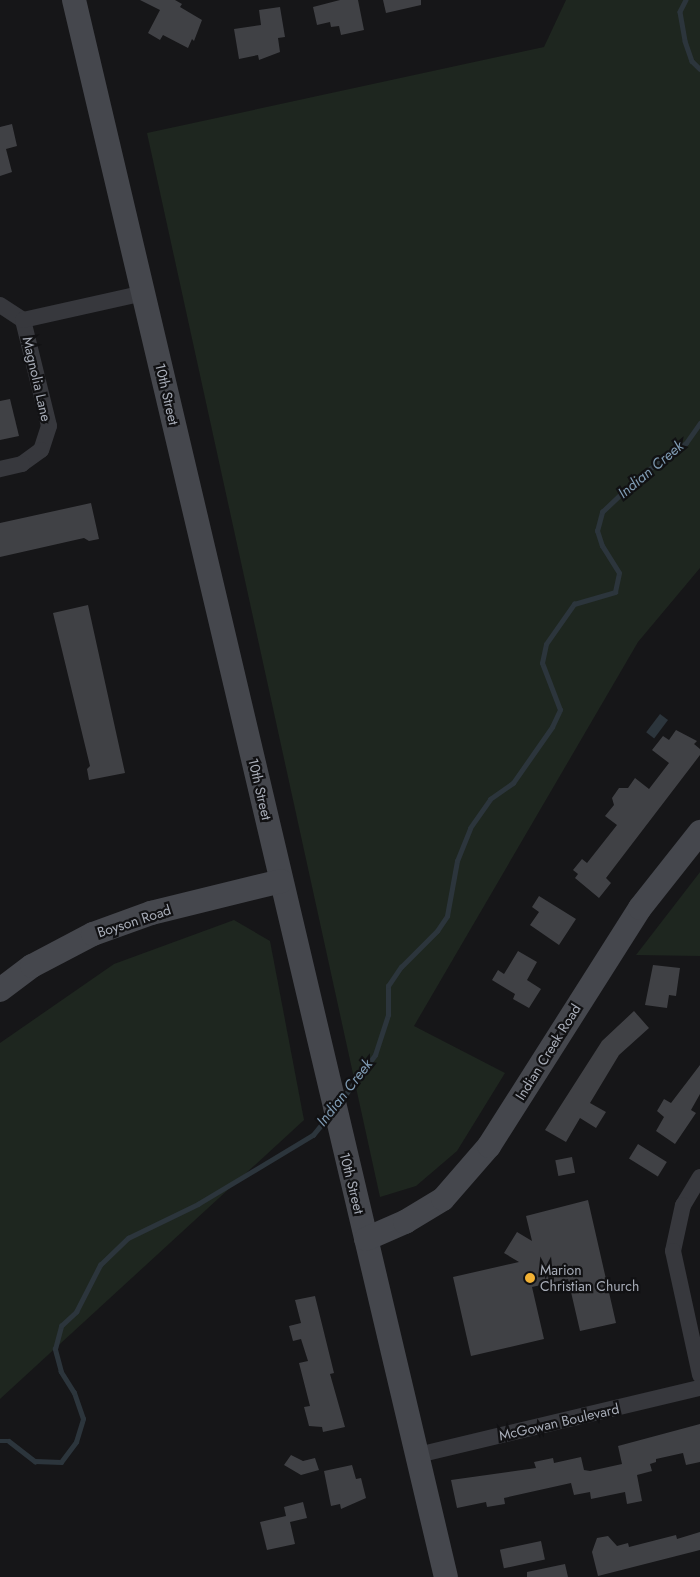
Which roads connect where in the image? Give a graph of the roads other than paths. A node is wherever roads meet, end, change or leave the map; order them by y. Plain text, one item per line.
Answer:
1 (74, 0) edge
2 (144, 293) junction
3 (0, 305) edge
4 (23, 320) junction
5 (0, 469) edge
6 (700, 832) edge
7 (281, 881) junction
8 (0, 990) edge
9 (700, 1177) edge
10 (366, 1239) junction
11 (700, 1375) edge
12 (700, 1388) edge
13 (418, 1455) junction
14 (446, 1577) edge

1 - 2 street, 10th Street
2 - 4 street, Magnolia Lane
2 - 7 street, 10th Street
3 - 4 street, Magnolia Lane
4 - 5 street, Magnolia Lane
6 - 10 street, Indian Creek Road
7 - 8 street, Boyson Road
7 - 10 street, 10th Street
9 - 11 street
10 - 13 street, 10th Street
12 - 13 street, McGowan Boulevard
13 - 14 street, 10th Street

